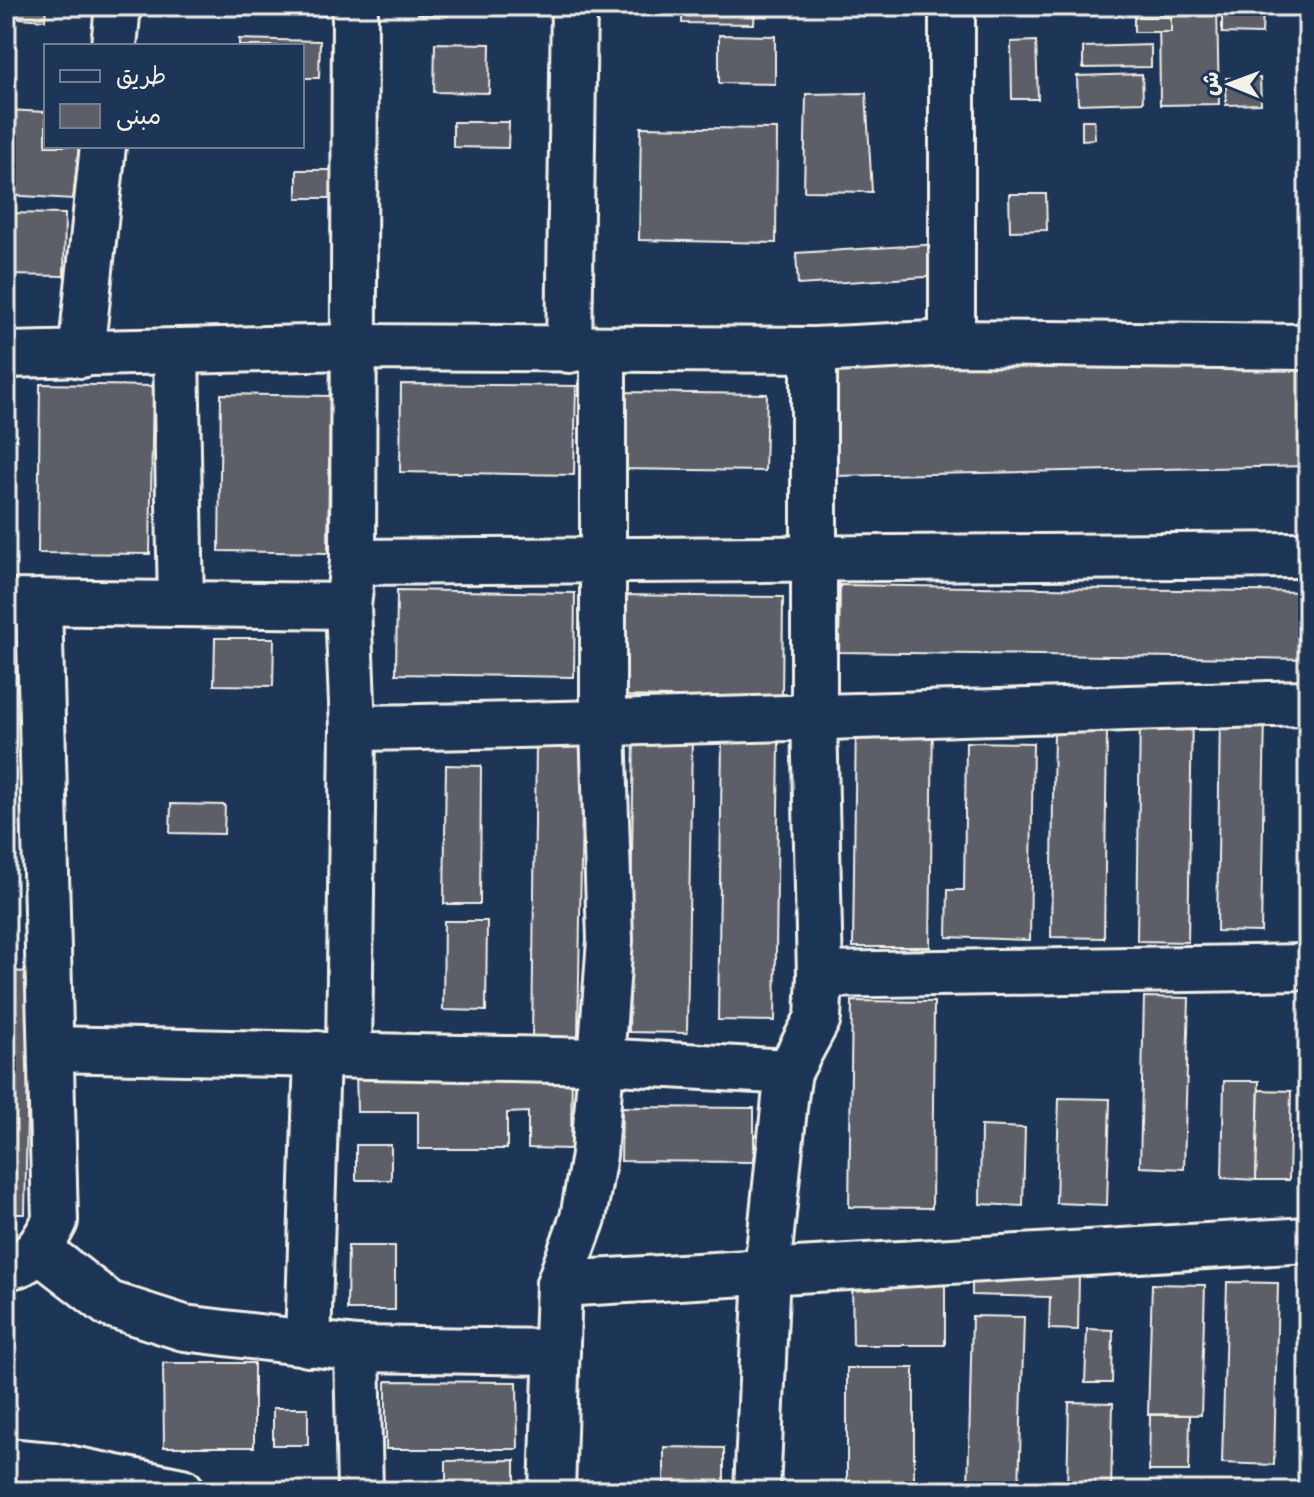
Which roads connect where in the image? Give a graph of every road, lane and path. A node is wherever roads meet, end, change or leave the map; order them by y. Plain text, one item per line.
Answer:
1 (118, 6) edge
2 (355, 6) edge
3 (574, 6) edge
4 (952, 6) edge
5 (114, 44) edge
6 (103, 148) edge
7 (952, 343) junction
8 (351, 347) junction
9 (1308, 347) edge
10 (586, 350) junction
11 (814, 350) junction
12 (176, 352) junction
13 (6, 355) edge
14 (81, 355) junction
15 (1308, 555) edge
16 (814, 561) junction
17 (353, 562) junction
18 (605, 562) junction
19 (23, 602) edge
20 (181, 604) junction
21 (348, 606) junction
22 (1308, 703) edge
23 (814, 715) junction
24 (603, 725) junction
25 (353, 728) junction
26 (1308, 967) edge
27 (820, 975) junction
28 (51, 1049) junction
29 (333, 1054) junction
30 (599, 1061) junction
31 (789, 1072) junction
32 (1308, 1240) edge
33 (23, 1258) edge
34 (767, 1271) junction
35 (559, 1284) junction
36 (308, 1344) junction
37 (357, 1349) junction
38 (557, 1352) junction
39 (6, 1461) edge
40 (52, 1478) edge
41 (182, 1491) edge
42 (360, 1491) edge
43 (552, 1491) edge
44 (757, 1491) edge

1 - 5 street
2 - 8 street
3 - 10 street
4 - 7 street
6 - 14 street
7 - 9 street
7 - 11 street
8 - 10 street
8 - 12 street
8 - 17 street
10 - 11 street
10 - 18 street
11 - 16 street
12 - 14 street
12 - 20 street
13 - 14 street
15 - 16 street
16 - 18 street
16 - 23 street
17 - 18 street
17 - 21 street
18 - 24 street
19 - 20 street
19 - 28 street
20 - 21 street
21 - 25 street
22 - 23 street
23 - 24 street
23 - 27 street
24 - 25 street
24 - 30 street
25 - 29 street
26 - 27 street
27 - 31 street
28 - 29 street
28 - 33 street
29 - 30 street
29 - 36 street
30 - 31 street
30 - 35 street
31 - 34 street
32 - 34 street
33 - 36 street
34 - 35 street
34 - 44 street
35 - 38 street
36 - 37 street
37 - 38 street
37 - 42 street
38 - 43 street
39 - 40 street
40 - 41 street

